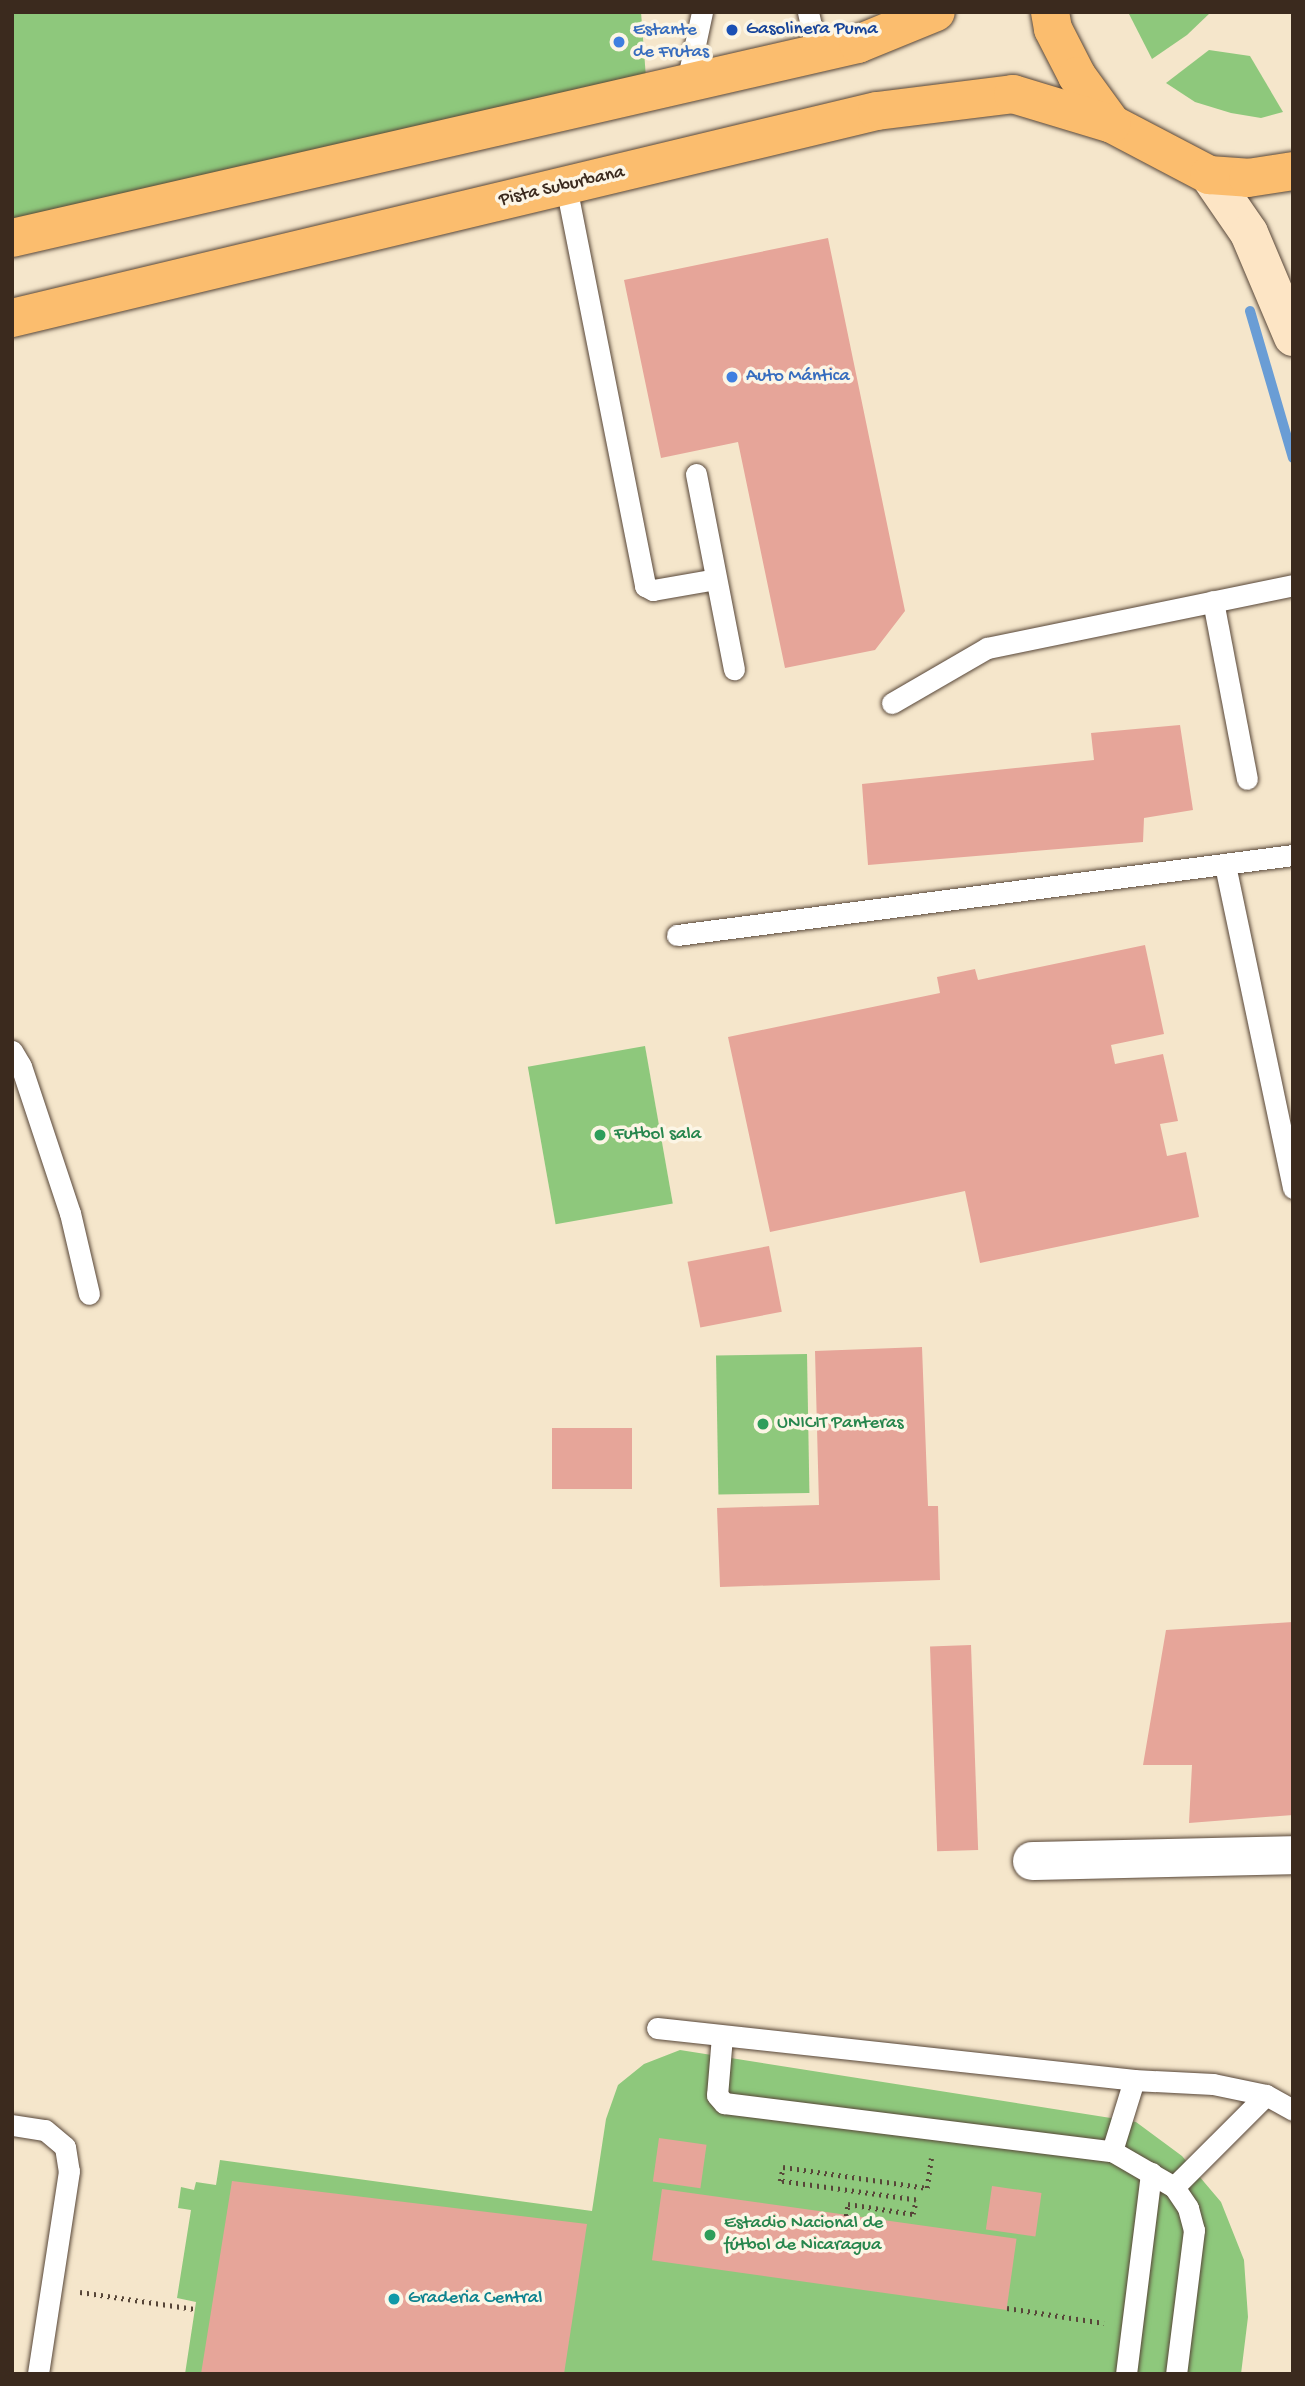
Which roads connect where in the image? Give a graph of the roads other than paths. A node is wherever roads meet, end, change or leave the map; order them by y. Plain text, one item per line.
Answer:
1 (702, 12) edge
2 (808, 12) edge
3 (936, 12) edge
4 (1050, 12) edge
5 (817, 53) junction
6 (687, 82) junction
7 (1112, 124) junction
8 (1293, 171) edge
9 (1209, 175) junction
10 (566, 186) junction
11 (12, 239) edge
12 (12, 318) edge
13 (1293, 337) edge
14 (696, 474) dead end
15 (716, 579) junction
16 (1287, 587) edge
17 (1213, 601) junction
18 (734, 669) dead end
19 (892, 703) dead end
20 (1247, 779) dead end
21 (1293, 855) edge
22 (1225, 865) junction
23 (677, 935) dead end
24 (12, 1051) edge
25 (1293, 1188) edge
26 (89, 1294) dead end
27 (1293, 1855) edge
28 (1031, 1861) dead end
29 (657, 2028) dead end
30 (722, 2036) junction
31 (1134, 2080) junction
32 (1266, 2095) junction
33 (1293, 2110) edge
34 (12, 2125) edge
35 (1112, 2151) junction
36 (1150, 2173) junction
37 (1174, 2187) junction
38 (38, 2374) edge
39 (1126, 2374) edge
40 (1175, 2374) edge

1 - 6 lane
2 - 5 lane
3 - 5 main road
4 - 7 main road
5 - 6 main road
6 - 11 main road
7 - 9 main road, Pista Suburbana
7 - 10 main road, Pista Suburbana
8 - 9 main road
9 - 13 main road
10 - 12 main road, Pista Suburbana
10 - 15 lane
14 - 15 lane
15 - 18 lane
16 - 17 lane
17 - 19 lane
17 - 20 lane
21 - 22 lane
22 - 23 lane
22 - 25 lane
24 - 26 lane
27 - 28 street
29 - 30 lane
30 - 31 lane
30 - 35 lane
31 - 32 lane
31 - 35 lane
32 - 33 lane
32 - 37 lane
34 - 38 lane
35 - 36 lane
36 - 37 lane
36 - 39 lane
37 - 40 lane

